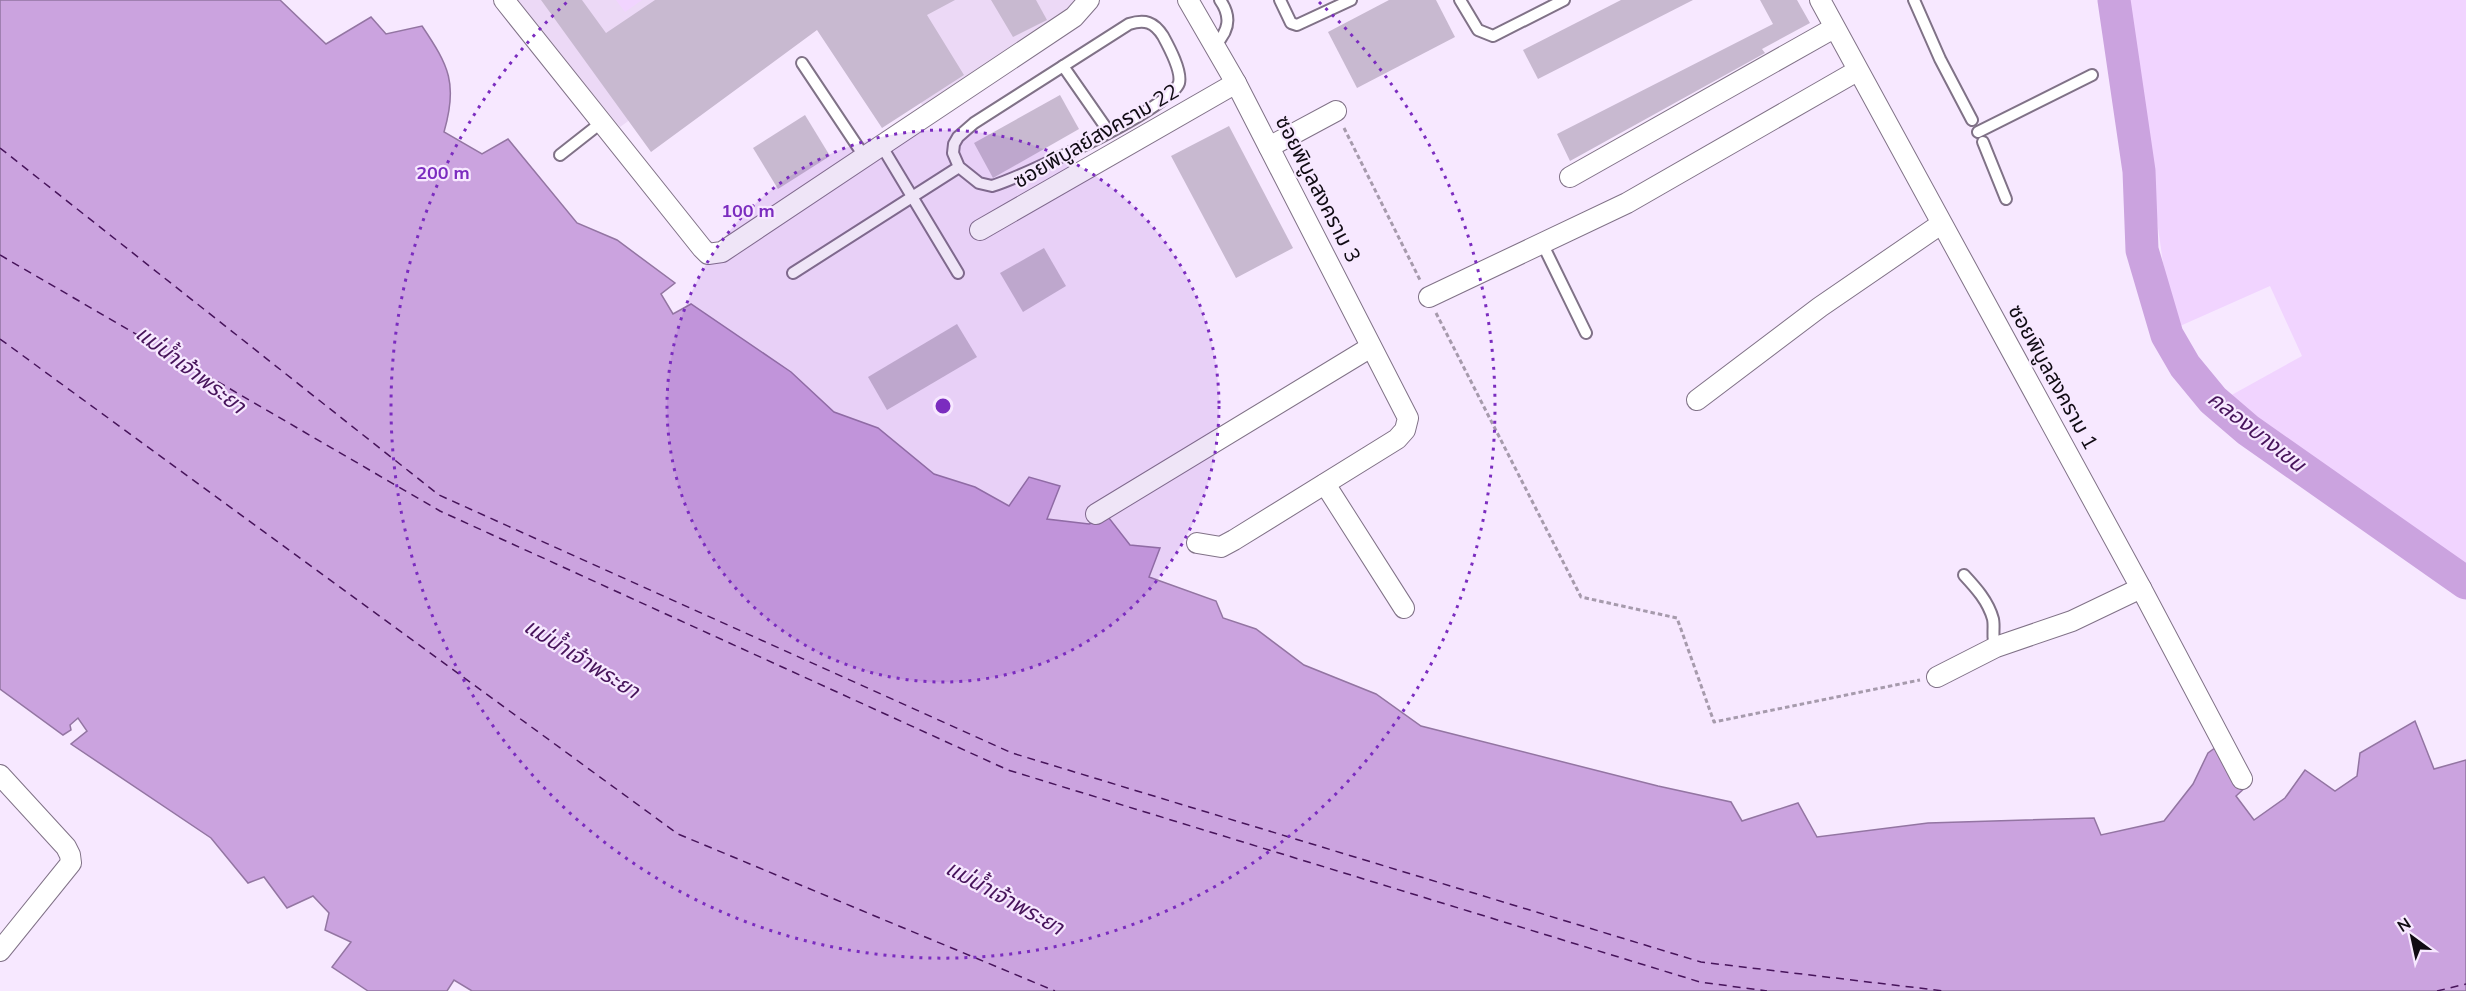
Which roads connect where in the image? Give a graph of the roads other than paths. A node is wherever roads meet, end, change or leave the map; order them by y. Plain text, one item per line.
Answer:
1 (504, 0) edge
2 (1089, 0) edge
3 (1188, 0) edge
4 (1220, 0) edge
5 (1280, 0) edge
6 (1351, 0) edge
7 (1460, 0) edge
8 (1564, 0) edge
9 (1820, 0) edge
10 (1914, 0) edge
11 (1834, 28) junction
12 (1215, 45) junction
13 (802, 63) dead end
14 (1063, 66) junction
15 (1857, 71) junction
16 (2092, 75) dead end
17 (1236, 83) junction
18 (1336, 111) road end
19 (1972, 120) dead end
20 (602, 122) junction
21 (1109, 132) junction
22 (881, 145) junction
23 (1269, 147) junction
24 (560, 155) dead end
25 (864, 156) junction
26 (958, 167) junction
27 (1570, 177) dead end
28 (911, 195) junction
29 (2006, 199) dead end
30 (1941, 224) junction
31 (980, 230) dead end
32 (1542, 243) junction
33 (793, 273) dead end
34 (957, 273) dead end
35 (1429, 297) road end
36 (1586, 333) dead end
37 (1371, 347) junction
38 (1697, 400) dead end
39 (1325, 484) junction
40 (1096, 514) dead end
41 (1197, 543) dead end
42 (1964, 575) dead end
43 (2142, 588) junction
44 (1404, 608) dead end
45 (1996, 647) junction
46 (1937, 677) road end
47 (0, 775) edge
48 (2242, 779) dead end
49 (0, 951) edge

1 - 20 street
2 - 22 street
3 - 12 street, ซอยพิบูลสงคราม 3
4 - 12 lane
5 - 6 lane
7 - 8 lane
9 - 11 street, ซอยพิบูลสงคราม 1
10 - 19 lane
11 - 15 street, ซอยพิบูลสงคราม 1
11 - 27 street
12 - 17 street, ซอยพิบูลสงคราม 3
13 - 25 lane
14 - 21 lane
14 - 21 lane
14 - 26 lane
15 - 30 street, ซอยพิบูลสงคราม 1
15 - 32 street
16 - 29 lane
17 - 23 street, ซอยพิบูลสงคราม 3
17 - 31 street, ซอยพิบูลย์สงคราม 22
18 - 23 street
20 - 24 lane
20 - 25 street
21 - 26 lane
22 - 25 street
22 - 28 lane
23 - 37 street, ซอยพิบูลสงคราม 3
26 - 28 lane
28 - 33 lane
28 - 34 lane
30 - 38 street
30 - 43 street, ซอยพิบูลสงคราม 1
32 - 35 street
32 - 36 lane
37 - 39 street, ซอยพิบูลสงคราม 3
37 - 40 street
39 - 41 street
39 - 44 street
42 - 45 lane
43 - 45 street
43 - 48 street, ซอยพิบูลสงคราม 1
45 - 46 street
47 - 49 street

